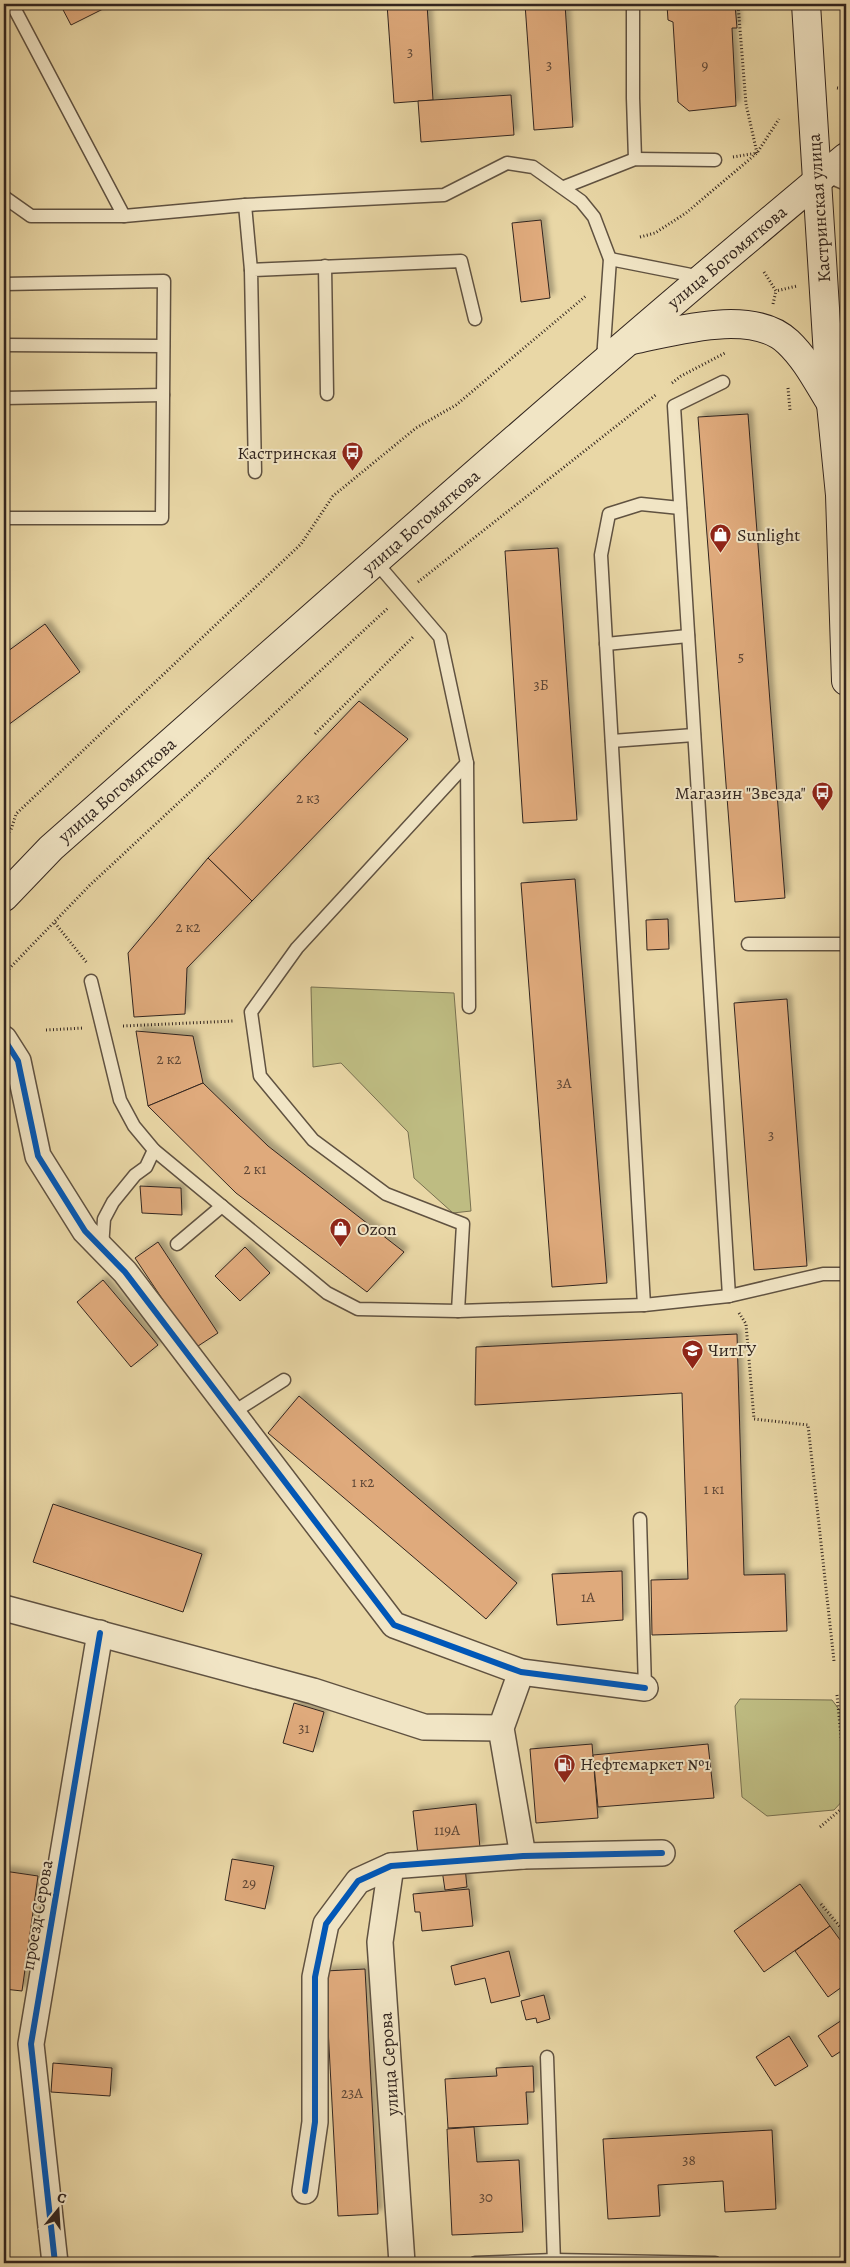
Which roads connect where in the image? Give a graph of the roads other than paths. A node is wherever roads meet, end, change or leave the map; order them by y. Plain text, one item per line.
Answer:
1 (12, 4) edge
2 (633, 4) edge
3 (806, 4) edge
4 (846, 157) edge
5 (635, 159) junction
6 (715, 160) road end
7 (829, 180) edge
8 (564, 187) junction
9 (4, 197) edge
10 (245, 205) junction
11 (124, 216) junction
12 (610, 259) junction
13 (325, 266) junction
14 (251, 270) junction
15 (703, 278) junction
16 (4, 284) edge
17 (475, 319) dead end
18 (628, 340) junction
19 (4, 345) edge
20 (163, 346) junction
21 (603, 362) junction
22 (723, 382) dead end
23 (327, 394) dead end
24 (163, 395) junction
25 (4, 398) edge
26 (831, 404) junction
27 (255, 472) dead end
28 (680, 508) junction
29 (4, 518) edge
30 (375, 562) junction
31 (688, 636) junction
32 (606, 644) junction
33 (846, 681) edge
34 (694, 734) junction
35 (612, 741) junction
36 (467, 764) junction
37 (4, 897) edge
38 (748, 944) dead end
39 (846, 944) edge
40 (91, 981) dead end
41 (469, 1006) dead end
42 (4, 1039) edge
43 (154, 1150) junction
44 (222, 1206) junction
45 (177, 1244) dead end
46 (102, 1249) junction
47 (846, 1274) edge
48 (729, 1296) junction
49 (644, 1305) junction
50 (458, 1312) junction
51 (284, 1380) dead end
52 (232, 1413) junction
53 (640, 1519) dead end
54 (4, 1608) edge
55 (100, 1633) junction
56 (521, 1672) junction
57 (645, 1688) joint
58 (501, 1728) junction
59 (662, 1853) dead end
60 (523, 1856) junction
61 (391, 1866) junction
62 (547, 2057) dead end
63 (305, 2192) dead end
64 (554, 2262) edge
65 (54, 2263) edge
66 (402, 2263) edge
67 (475, 2263) edge
68 (714, 2263) edge

1 - 11 lane
2 - 5 lane
3 - 7 main road, Кастринская улица
4 - 7 main road, улица Богомягкова
5 - 6 lane
5 - 8 lane
7 - 15 main road, улица Богомягкова
7 - 26 main road, Кастринская улица
8 - 10 lane
8 - 12 lane
9 - 11 lane
10 - 11 lane
10 - 14 lane
12 - 15 lane
12 - 21 lane
13 - 14 lane
13 - 17 lane
13 - 23 lane
14 - 27 lane
15 - 18 main road, улица Богомягкова
16 - 20 lane
18 - 21 main road, улица Богомягкова
18 - 26 main road
19 - 20 lane
20 - 24 lane
21 - 30 main road, улица Богомягкова
22 - 28 lane
24 - 25 lane
24 - 29 lane
26 - 33 main road, Кастринская улица
28 - 31 lane
28 - 32 lane
30 - 36 lane
30 - 37 main road, улица Богомягкова
31 - 32 lane
31 - 34 lane
32 - 35 lane
34 - 35 lane
34 - 48 lane
35 - 49 lane
36 - 41 lane
36 - 50 lane
38 - 39 lane
40 - 43 lane
42 - 46 street
43 - 44 lane
43 - 46 lane
44 - 45 lane
44 - 50 lane
46 - 52 street
47 - 48 lane
48 - 49 lane
49 - 50 lane
51 - 52 lane
52 - 56 street
53 - 57 lane
54 - 55 street
55 - 58 street
55 - 65 street, проезд Серова
56 - 57 street
56 - 58 street
58 - 60 street
59 - 60 street
60 - 61 street
61 - 63 street
61 - 66 street, улица Серова
62 - 64 lane
64 - 67 lane
64 - 68 lane

